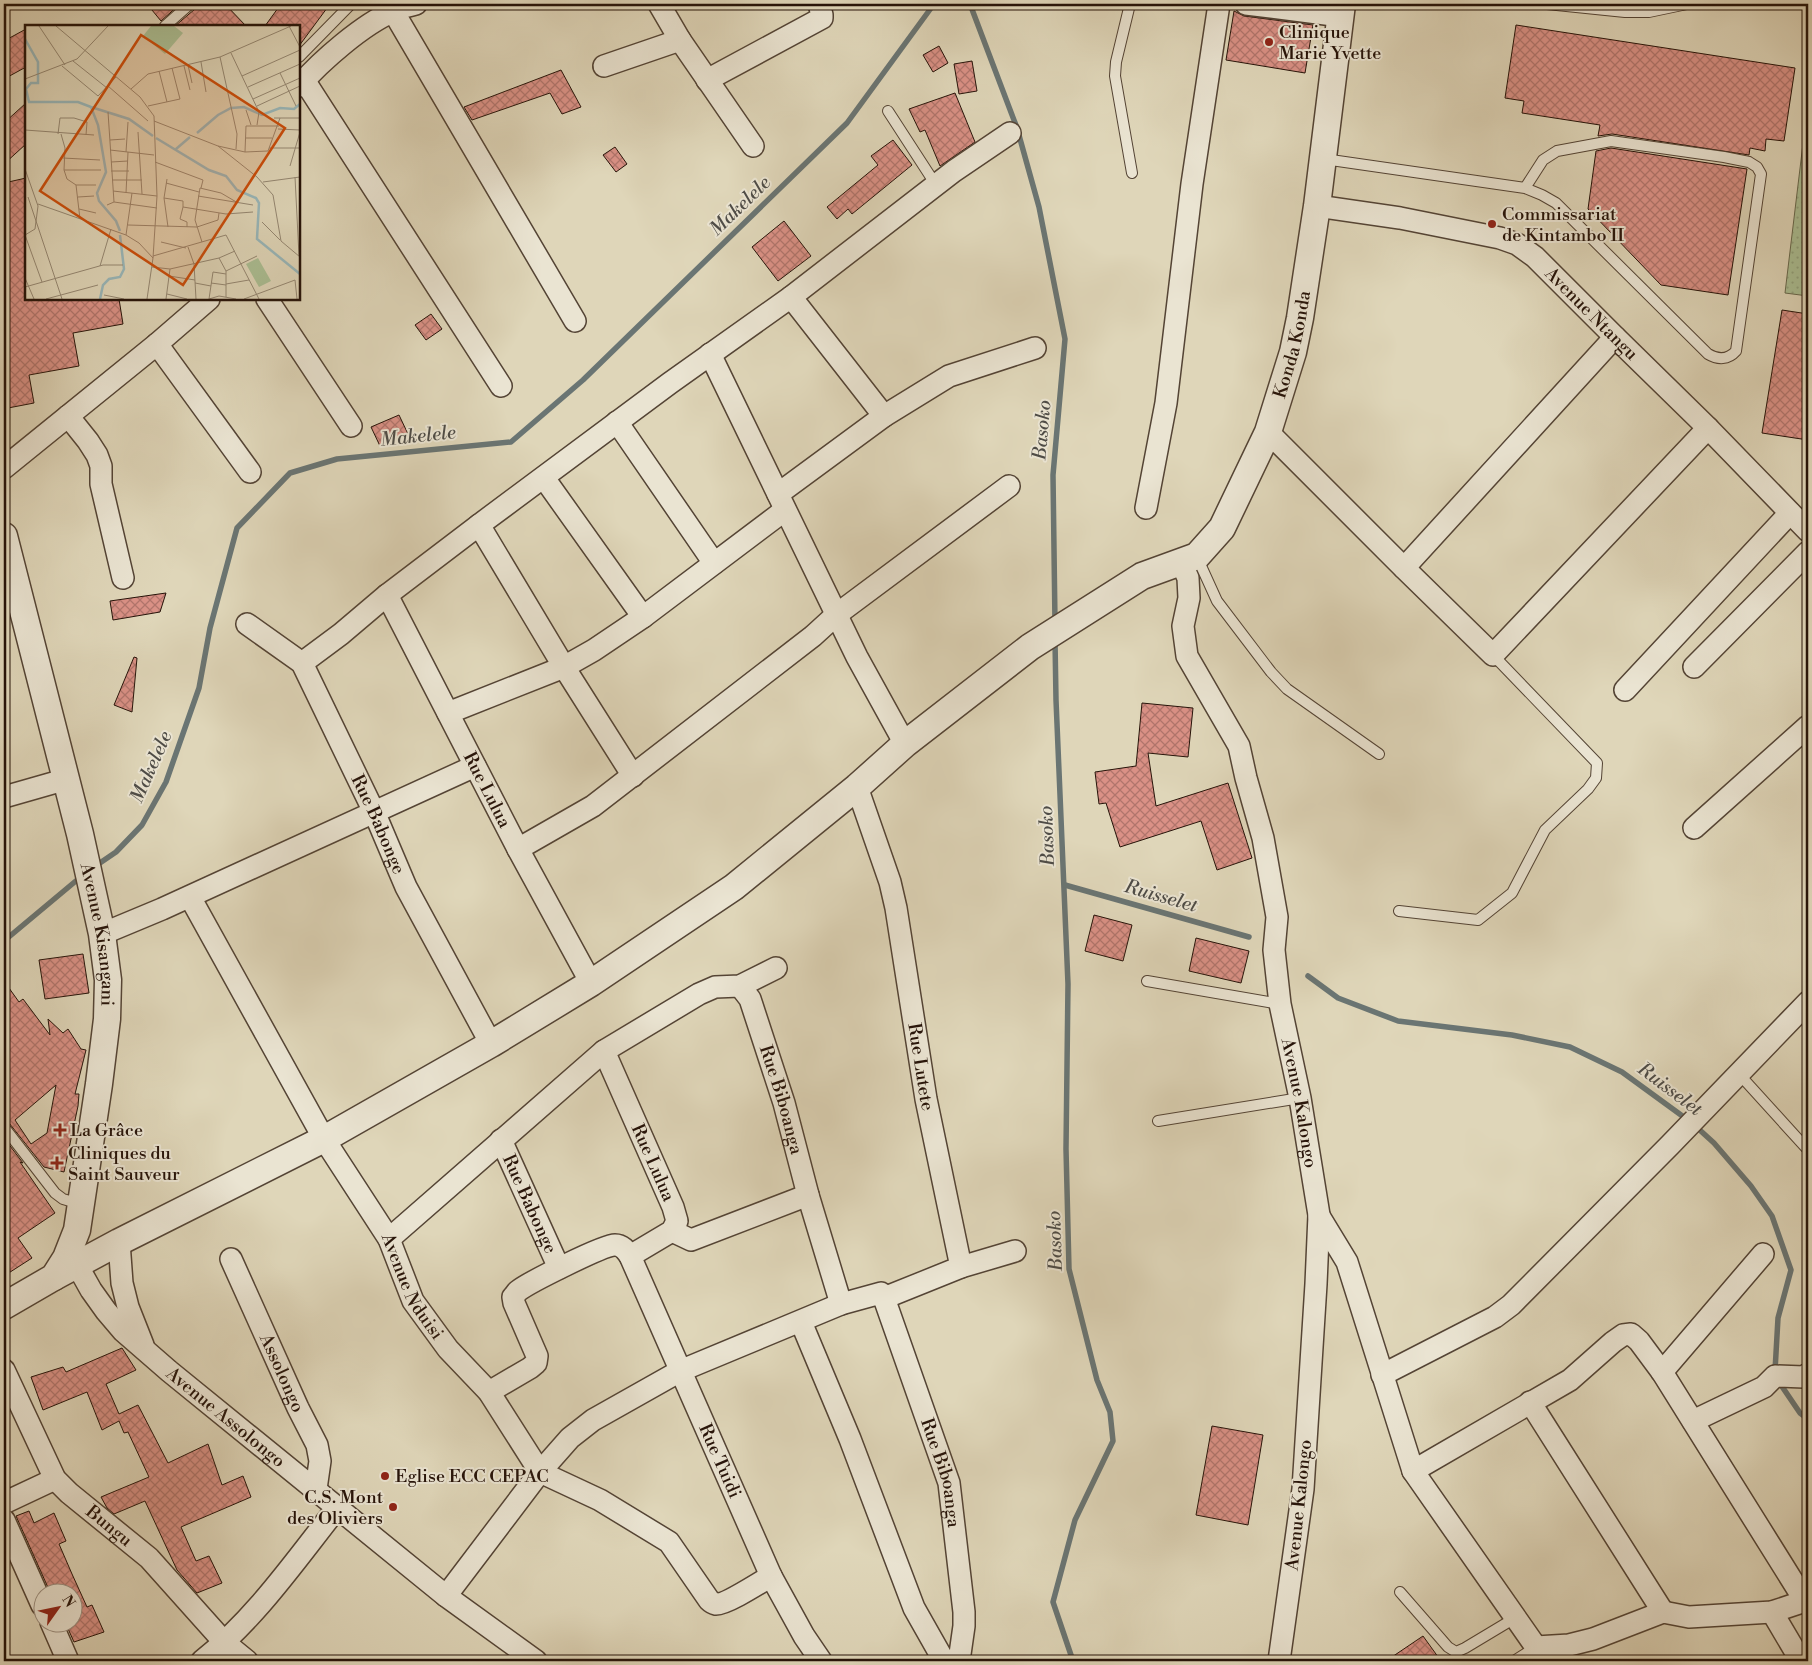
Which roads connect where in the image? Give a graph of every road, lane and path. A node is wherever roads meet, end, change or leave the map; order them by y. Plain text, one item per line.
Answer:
1 (190, 4) edge
2 (351, 4) edge
3 (416, 4) edge
4 (659, 4) edge
5 (818, 4) edge
6 (1130, 4) edge
7 (1219, 4) edge
8 (1246, 4) edge
9 (1547, 4) edge
10 (1688, 4) edge
11 (1342, 10) edge
12 (393, 11) junction
13 (166, 25) edge
14 (680, 40) junction
15 (300, 56) edge
16 (604, 66) dead end
17 (707, 80) junction
18 (301, 83) edge
19 (888, 111) dead end
20 (1010, 133) dead end
21 (753, 146) dead end
22 (1323, 159) junction
23 (1132, 173) dead end
24 (936, 185) junction
25 (1525, 188) junction
26 (1317, 206) junction
27 (791, 297) junction
28 (207, 300) edge
29 (268, 300) edge
30 (575, 321) dead end
31 (1615, 338) junction
32 (157, 344) junction
33 (1035, 348) dead end
34 (710, 354) junction
35 (501, 386) dead end
36 (68, 416) junction
37 (884, 416) junction
38 (617, 422) junction
39 (350, 426) dead end
40 (1708, 428) junction
41 (1268, 432) junction
42 (4, 468) edge
43 (250, 472) dead end
44 (544, 478) junction
45 (1009, 486) dead end
46 (781, 502) junction
47 (1146, 508) dead end
48 (1790, 513) junction
49 (479, 525) junction
50 (1808, 531) edge
51 (4, 536) edge
52 (1808, 552) edge
53 (1189, 559) junction
54 (714, 563) junction
55 (1404, 568) junction
56 (123, 578) dead end
57 (387, 595) junction
58 (836, 615) junction
59 (642, 617) junction
60 (247, 624) dead end
61 (1493, 655) junction
62 (302, 663) junction
63 (564, 667) junction
64 (1694, 667) dead end
65 (1625, 690) dead end
66 (448, 713) junction
67 (1808, 726) edge
68 (905, 744) junction
69 (1379, 754) dead end
70 (475, 766) junction
71 (633, 776) junction
72 (67, 779) junction
73 (856, 787) junction
74 (4, 797) edge
75 (375, 814) junction
76 (1694, 828) dead end
77 (518, 849) junction
78 (190, 897) junction
79 (1399, 911) dead end
80 (102, 934) junction
81 (776, 968) dead end
82 (1147, 981) dead end
83 (591, 983) junction
84 (740, 986) junction
85 (1808, 1002) edge
86 (1280, 1004) junction
87 (491, 1044) junction
88 (604, 1051) junction
89 (1739, 1074) junction
90 (1300, 1098) junction
91 (1158, 1120) dead end
92 (4, 1127) edge
93 (324, 1139) junction
94 (502, 1140) junction
95 (1808, 1150) edge
96 (808, 1195) junction
97 (82, 1204) junction
98 (1319, 1216) junction
99 (672, 1231) junction
100 (388, 1239) junction
101 (118, 1242) junction
102 (1015, 1251) dead end
103 (1763, 1254) dead end
104 (630, 1256) junction
105 (231, 1259) dead end
106 (77, 1265) junction
107 (961, 1267) junction
108 (559, 1268) junction
109 (54, 1277) junction
110 (883, 1295) junction
111 (841, 1304) junction
112 (4, 1306) edge
113 (801, 1322) junction
114 (144, 1349) junction
115 (4, 1370) edge
116 (680, 1371) junction
117 (1662, 1372) junction
118 (1808, 1374) edge
119 (1382, 1375) junction
120 (489, 1392) junction
121 (1530, 1402) junction
122 (1693, 1421) junction
123 (1412, 1471) junction
124 (540, 1472) junction
125 (55, 1478) junction
126 (316, 1489) junction
127 (4, 1503) edge
128 (337, 1508) junction
129 (4, 1520) edge
130 (771, 1576) junction
131 (32, 1583) edge
132 (1400, 1592) dead end
133 (446, 1596) junction
134 (1807, 1601) edge
135 (1663, 1612) junction
136 (1772, 1612) junction
137 (1515, 1618) junction
138 (55, 1632) edge
139 (225, 1643) junction
140 (1574, 1653) edge
141 (1541, 1654) edge
142 (68, 1661) edge
143 (202, 1661) edge
144 (248, 1661) edge
145 (536, 1661) edge
146 (821, 1661) edge
147 (944, 1661) edge
148 (959, 1661) edge
149 (1279, 1661) edge
150 (1514, 1661) edge
151 (1801, 1661) edge

1 - 13 lane
2 - 15 lane
3 - 12 street
4 - 14 street
5 - 17 street
6 - 23 lane
7 - 47 street
8 - 11 street
9 - 10 lane
11 - 22 street, Konda Konda
12 - 18 street
12 - 30 street
14 - 16 street
14 - 17 street
17 - 21 street
18 - 35 street
19 - 24 lane
20 - 24 street
22 - 25 lane
22 - 26 street, Konda Konda
24 - 27 street
25 - 25 lane
26 - 31 street, Avenue Ntangu
26 - 41 street, Konda Konda
27 - 34 street
27 - 37 street
28 - 32 street
29 - 39 street
31 - 40 street, Avenue Ntangu
31 - 55 street
32 - 36 street
32 - 43 street
33 - 37 street
34 - 38 street
34 - 46 street
36 - 42 street
36 - 56 street
37 - 46 street
38 - 44 street
38 - 54 street
40 - 48 street, Avenue Ntangu
40 - 61 street
41 - 53 street, Konda Konda
41 - 55 street
44 - 49 street
44 - 59 street
45 - 58 street
46 - 54 street
46 - 58 street
48 - 50 street, Avenue Ntangu
48 - 65 street
49 - 57 street
49 - 63 street
51 - 72 street, Avenue Kisangani
52 - 64 street
53 - 68 street, Konda Konda
53 - 69 lane
53 - 86 street, Avenue Kalongo
54 - 59 street
55 - 61 street
57 - 62 street
57 - 66 street, Rue Lulua
58 - 68 street
58 - 71 street
59 - 63 street
60 - 62 street, Rue Babonge
61 - 79 lane
62 - 75 street, Rue Babonge
63 - 66 street
63 - 71 street
66 - 70 street, Rue Lulua
67 - 76 street
68 - 73 street, Konda Konda
70 - 75 street
70 - 77 street, Rue Lulua
71 - 77 street
72 - 74 street
72 - 80 street, Avenue Kisangani
73 - 83 street, Konda Konda
73 - 107 street, Rue Lutete
75 - 78 street
75 - 87 street, Rue Babonge
77 - 83 street, Rue Lulua
78 - 80 street
78 - 93 street, Avenue Nduisi
80 - 97 street, Avenue Kisangani
81 - 84 street
82 - 86 lane
83 - 87 street, Konda Konda
84 - 88 street
84 - 96 street, Rue Biboanga
85 - 89 street
86 - 90 street, Avenue Kalongo
87 - 93 street, Konda Konda
88 - 94 street
88 - 99 street, Rue Lulua
89 - 95 lane
89 - 119 street
90 - 91 lane
90 - 98 street, Avenue Kalongo
92 - 97 lane
93 - 100 street, Avenue Nduisi
93 - 101 street, Konda Konda
94 - 100 street
94 - 108 street, Rue Babonge
96 - 99 street
96 - 111 street, Rue Biboanga
97 - 109 street, Avenue Kisangani
98 - 119 street
98 - 149 street, Avenue Kalongo
99 - 104 street
100 - 120 street, Avenue Nduisi
101 - 106 street, Konda Konda
101 - 114 street
102 - 107 street
103 - 117 street
104 - 108 street
104 - 116 street, Rue Tuidi
105 - 126 street, Assolongo
106 - 109 street, Konda Konda
106 - 114 street, Avenue Assolongo
107 - 110 street
108 - 120 street
109 - 112 street
110 - 111 street
110 - 148 street, Rue Biboanga
111 - 113 street
113 - 116 street
113 - 147 street
114 - 126 street, Avenue Assolongo
115 - 125 street, Bungu
116 - 124 street
116 - 130 street, Rue Tuidi
117 - 121 street
117 - 122 street
118 - 122 street
119 - 123 street
120 - 124 street, Avenue Nduisi
121 - 123 street
121 - 135 street
122 - 134 street
123 - 137 street
124 - 130 street
124 - 133 street
125 - 127 street
125 - 139 street, Bungu
126 - 128 street, Avenue Assolongo
128 - 133 street, Avenue Assolongo
128 - 139 street
129 - 131 street
130 - 146 street, Rue Tuidi
132 - 137 lane
133 - 145 street, Avenue Assolongo
134 - 136 street
135 - 136 street
135 - 140 street
136 - 151 street
137 - 141 street
138 - 142 street
139 - 143 street
139 - 144 street, Bungu
140 - 141 street
141 - 150 lane

